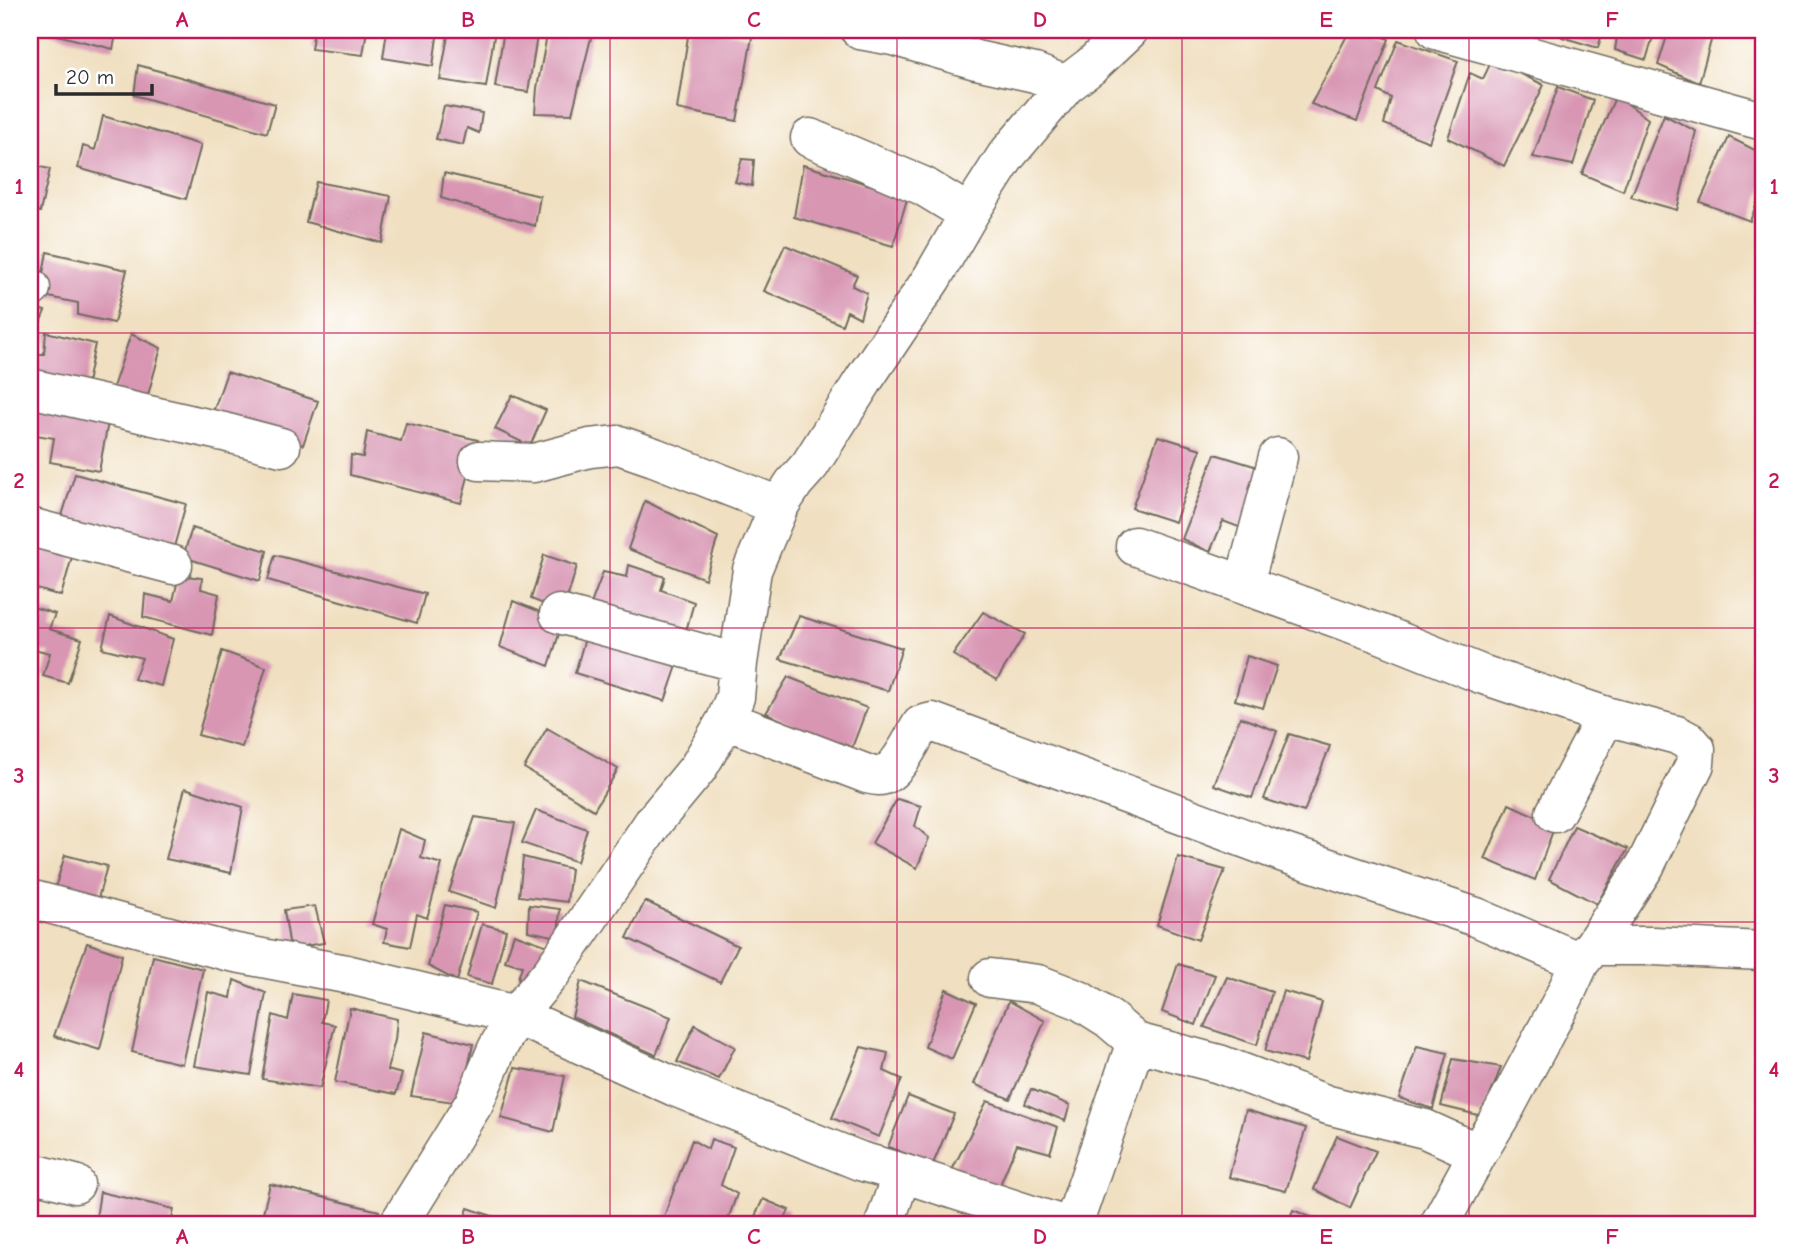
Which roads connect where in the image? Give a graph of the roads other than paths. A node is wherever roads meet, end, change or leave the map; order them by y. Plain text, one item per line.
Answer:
1 (860, 30) edge
2 (1129, 30) edge
3 (1436, 30) edge
4 (1066, 85) junction
5 (1763, 121) edge
6 (810, 138) dead end
7 (969, 214) junction
8 (30, 388) edge
9 (281, 447) dead end
10 (1278, 457) dead end
11 (479, 461) dead end
12 (779, 506) junction
13 (30, 527) edge
14 (1135, 546) dead end
15 (173, 565) dead end
16 (1244, 584) junction
17 (559, 614) dead end
18 (738, 663) junction
19 (1606, 716) junction
20 (726, 720) junction
21 (1555, 813) dead end
22 (30, 899) edge
23 (1763, 951) edge
24 (1587, 954) junction
25 (990, 978) dead end
26 (516, 1015) junction
27 (1136, 1042) junction
28 (1478, 1153) junction
29 (30, 1172) edge
30 (902, 1173) junction
31 (75, 1184) dead end
32 (398, 1225) edge
33 (884, 1225) edge
34 (1063, 1225) edge
35 (1073, 1225) edge
36 (1439, 1225) edge

1 - 4 street
2 - 4 street
3 - 5 street
4 - 7 street
6 - 7 street
7 - 12 street
8 - 9 street
10 - 16 street
11 - 12 street
12 - 18 street
13 - 15 street
14 - 16 street
16 - 19 street
17 - 18 street
18 - 20 street
19 - 21 street
19 - 24 street
20 - 24 street
20 - 26 street
22 - 26 street
23 - 24 street
24 - 28 street
25 - 27 street
26 - 30 street
26 - 32 street
27 - 28 street
27 - 35 street
28 - 36 street
29 - 31 street
30 - 33 street
30 - 34 street

